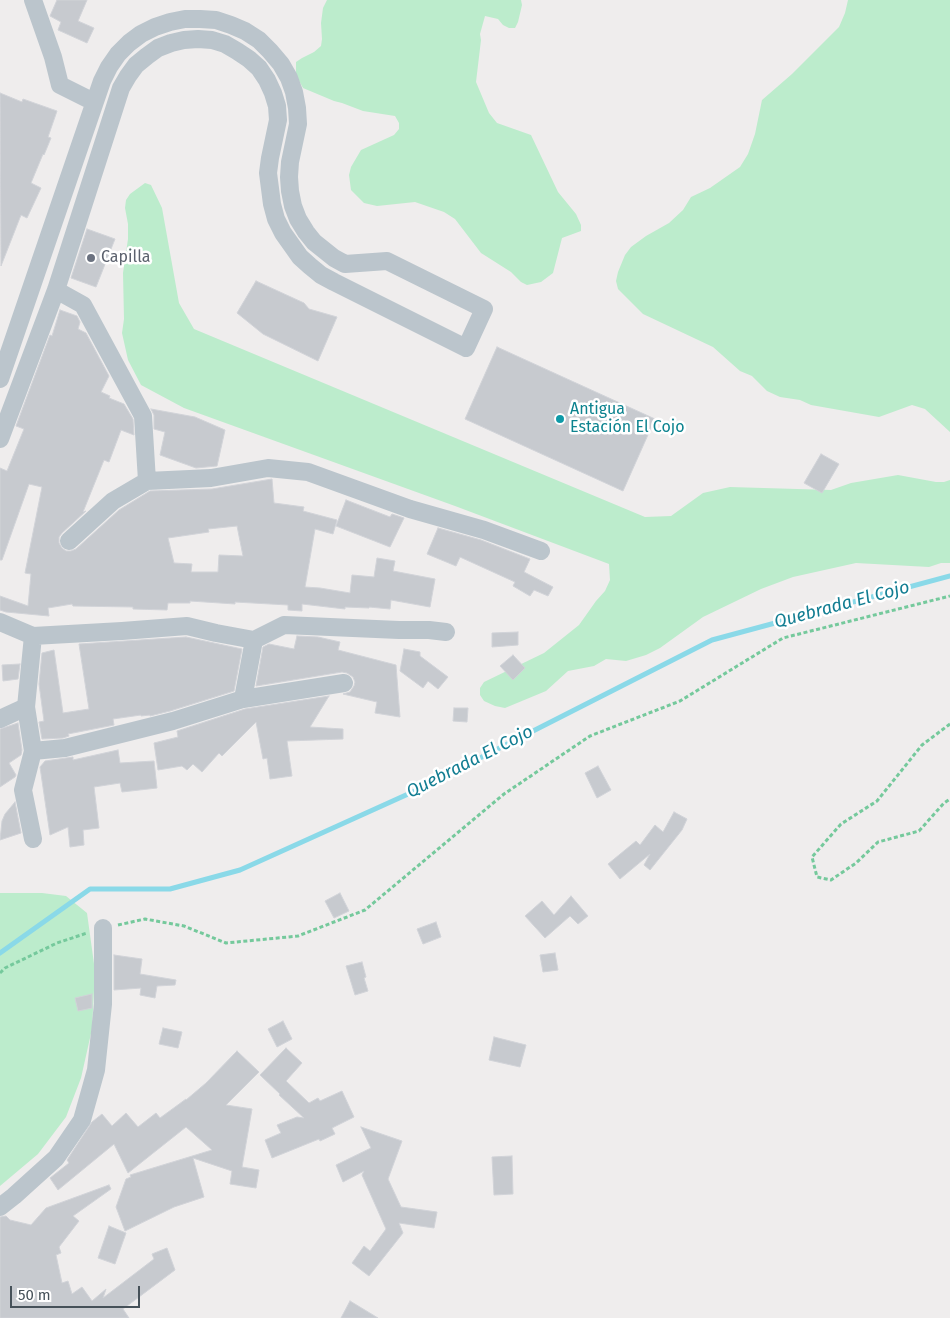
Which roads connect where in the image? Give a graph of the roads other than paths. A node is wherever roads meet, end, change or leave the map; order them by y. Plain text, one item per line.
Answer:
1 (33, 0) edge
2 (94, 102) junction
3 (56, 290) junction
4 (0, 379) edge
5 (0, 439) edge
6 (147, 481) junction
7 (69, 542) dead end
8 (541, 551) dead end
9 (0, 622) edge
10 (446, 632) dead end
11 (33, 636) junction
12 (254, 640) junction
13 (344, 683) dead end
14 (243, 699) junction
15 (26, 707) junction
16 (0, 719) edge
17 (33, 751) junction
18 (33, 839) dead end
19 (103, 928) road end
20 (0, 1207) edge

1 - 2 street
2 - 3 street
2 - 4 street
3 - 5 street
3 - 6 street
6 - 7 street
6 - 8 street
9 - 11 street
10 - 12 street
11 - 12 street
11 - 15 street
12 - 14 street
13 - 14 street
14 - 17 street
15 - 16 street
15 - 17 street
17 - 18 street
19 - 20 street

